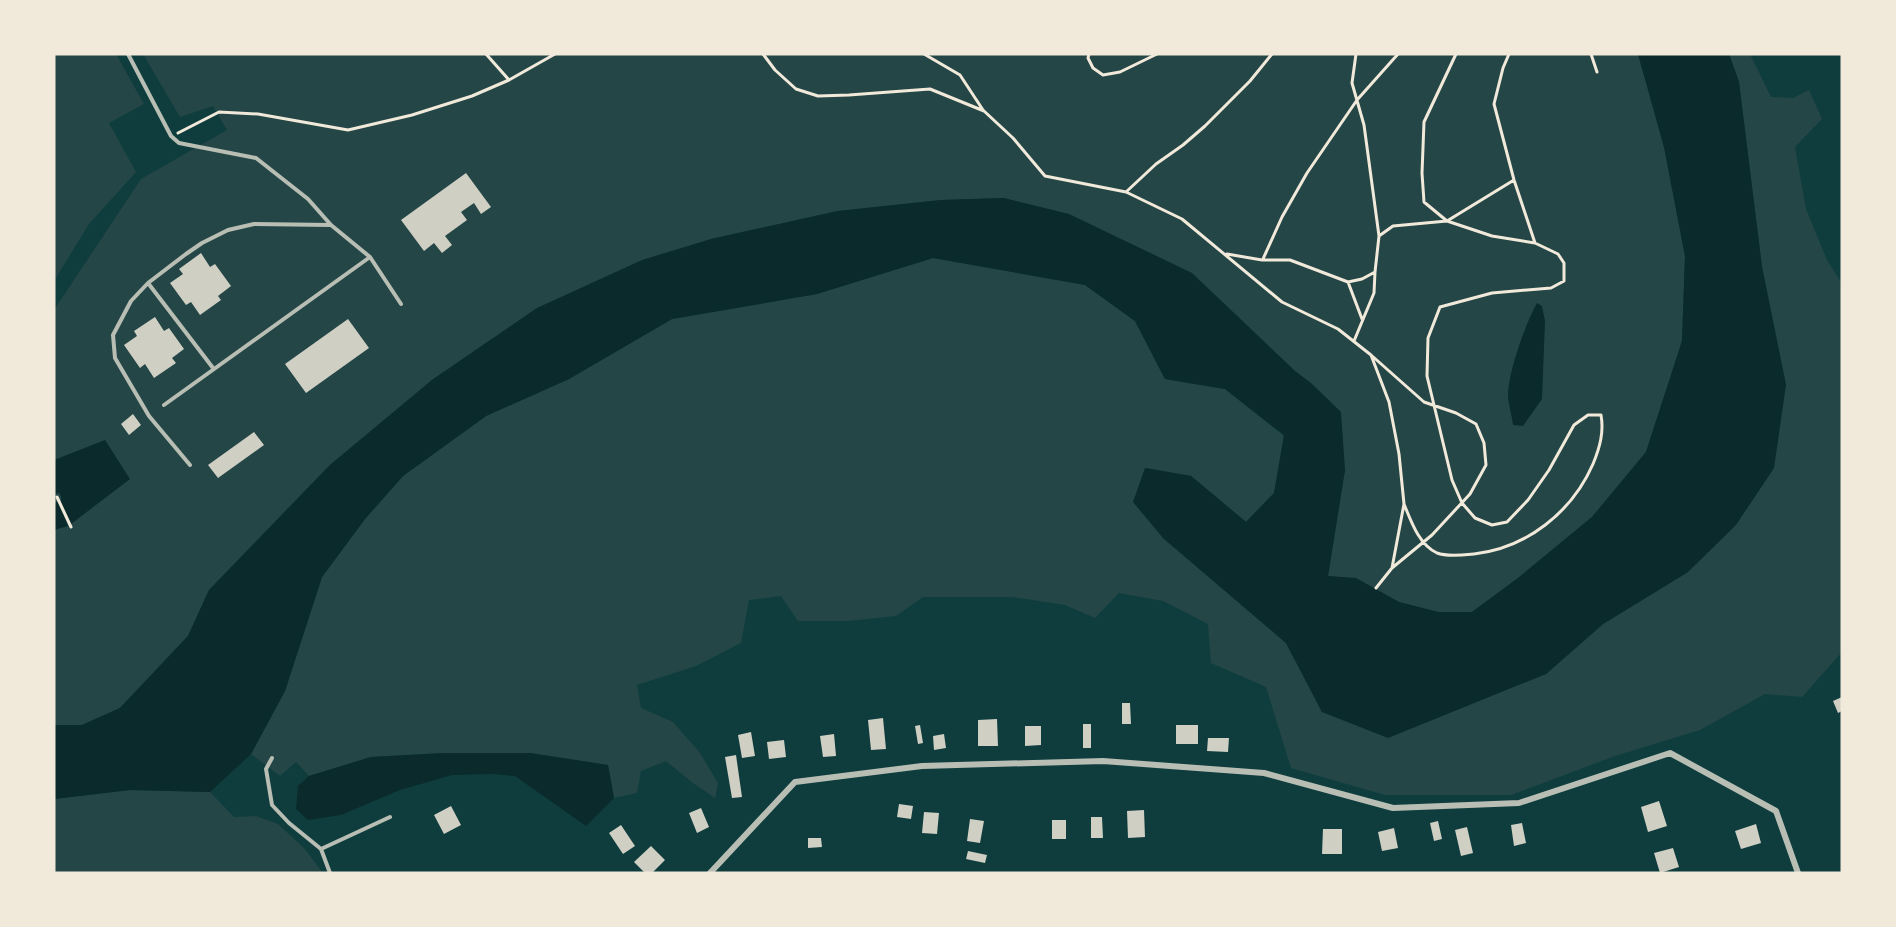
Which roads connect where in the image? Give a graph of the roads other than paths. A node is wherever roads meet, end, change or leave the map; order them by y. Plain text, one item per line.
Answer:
1 (128, 54) edge
2 (331, 225) junction
3 (370, 257) junction
4 (148, 283) junction
5 (401, 304) dead end
6 (213, 368) junction
7 (164, 405) dead end
8 (190, 465) dead end
9 (272, 758) dead end
10 (390, 817) dead end
11 (321, 849) junction
12 (330, 873) edge
13 (710, 873) edge
14 (1798, 873) edge

1 - 2 lane
2 - 3 lane
2 - 4 lane
3 - 5 lane
3 - 6 lane
4 - 6 lane
4 - 8 lane
6 - 7 lane
9 - 11 lane
10 - 11 lane
11 - 12 lane
13 - 14 street

